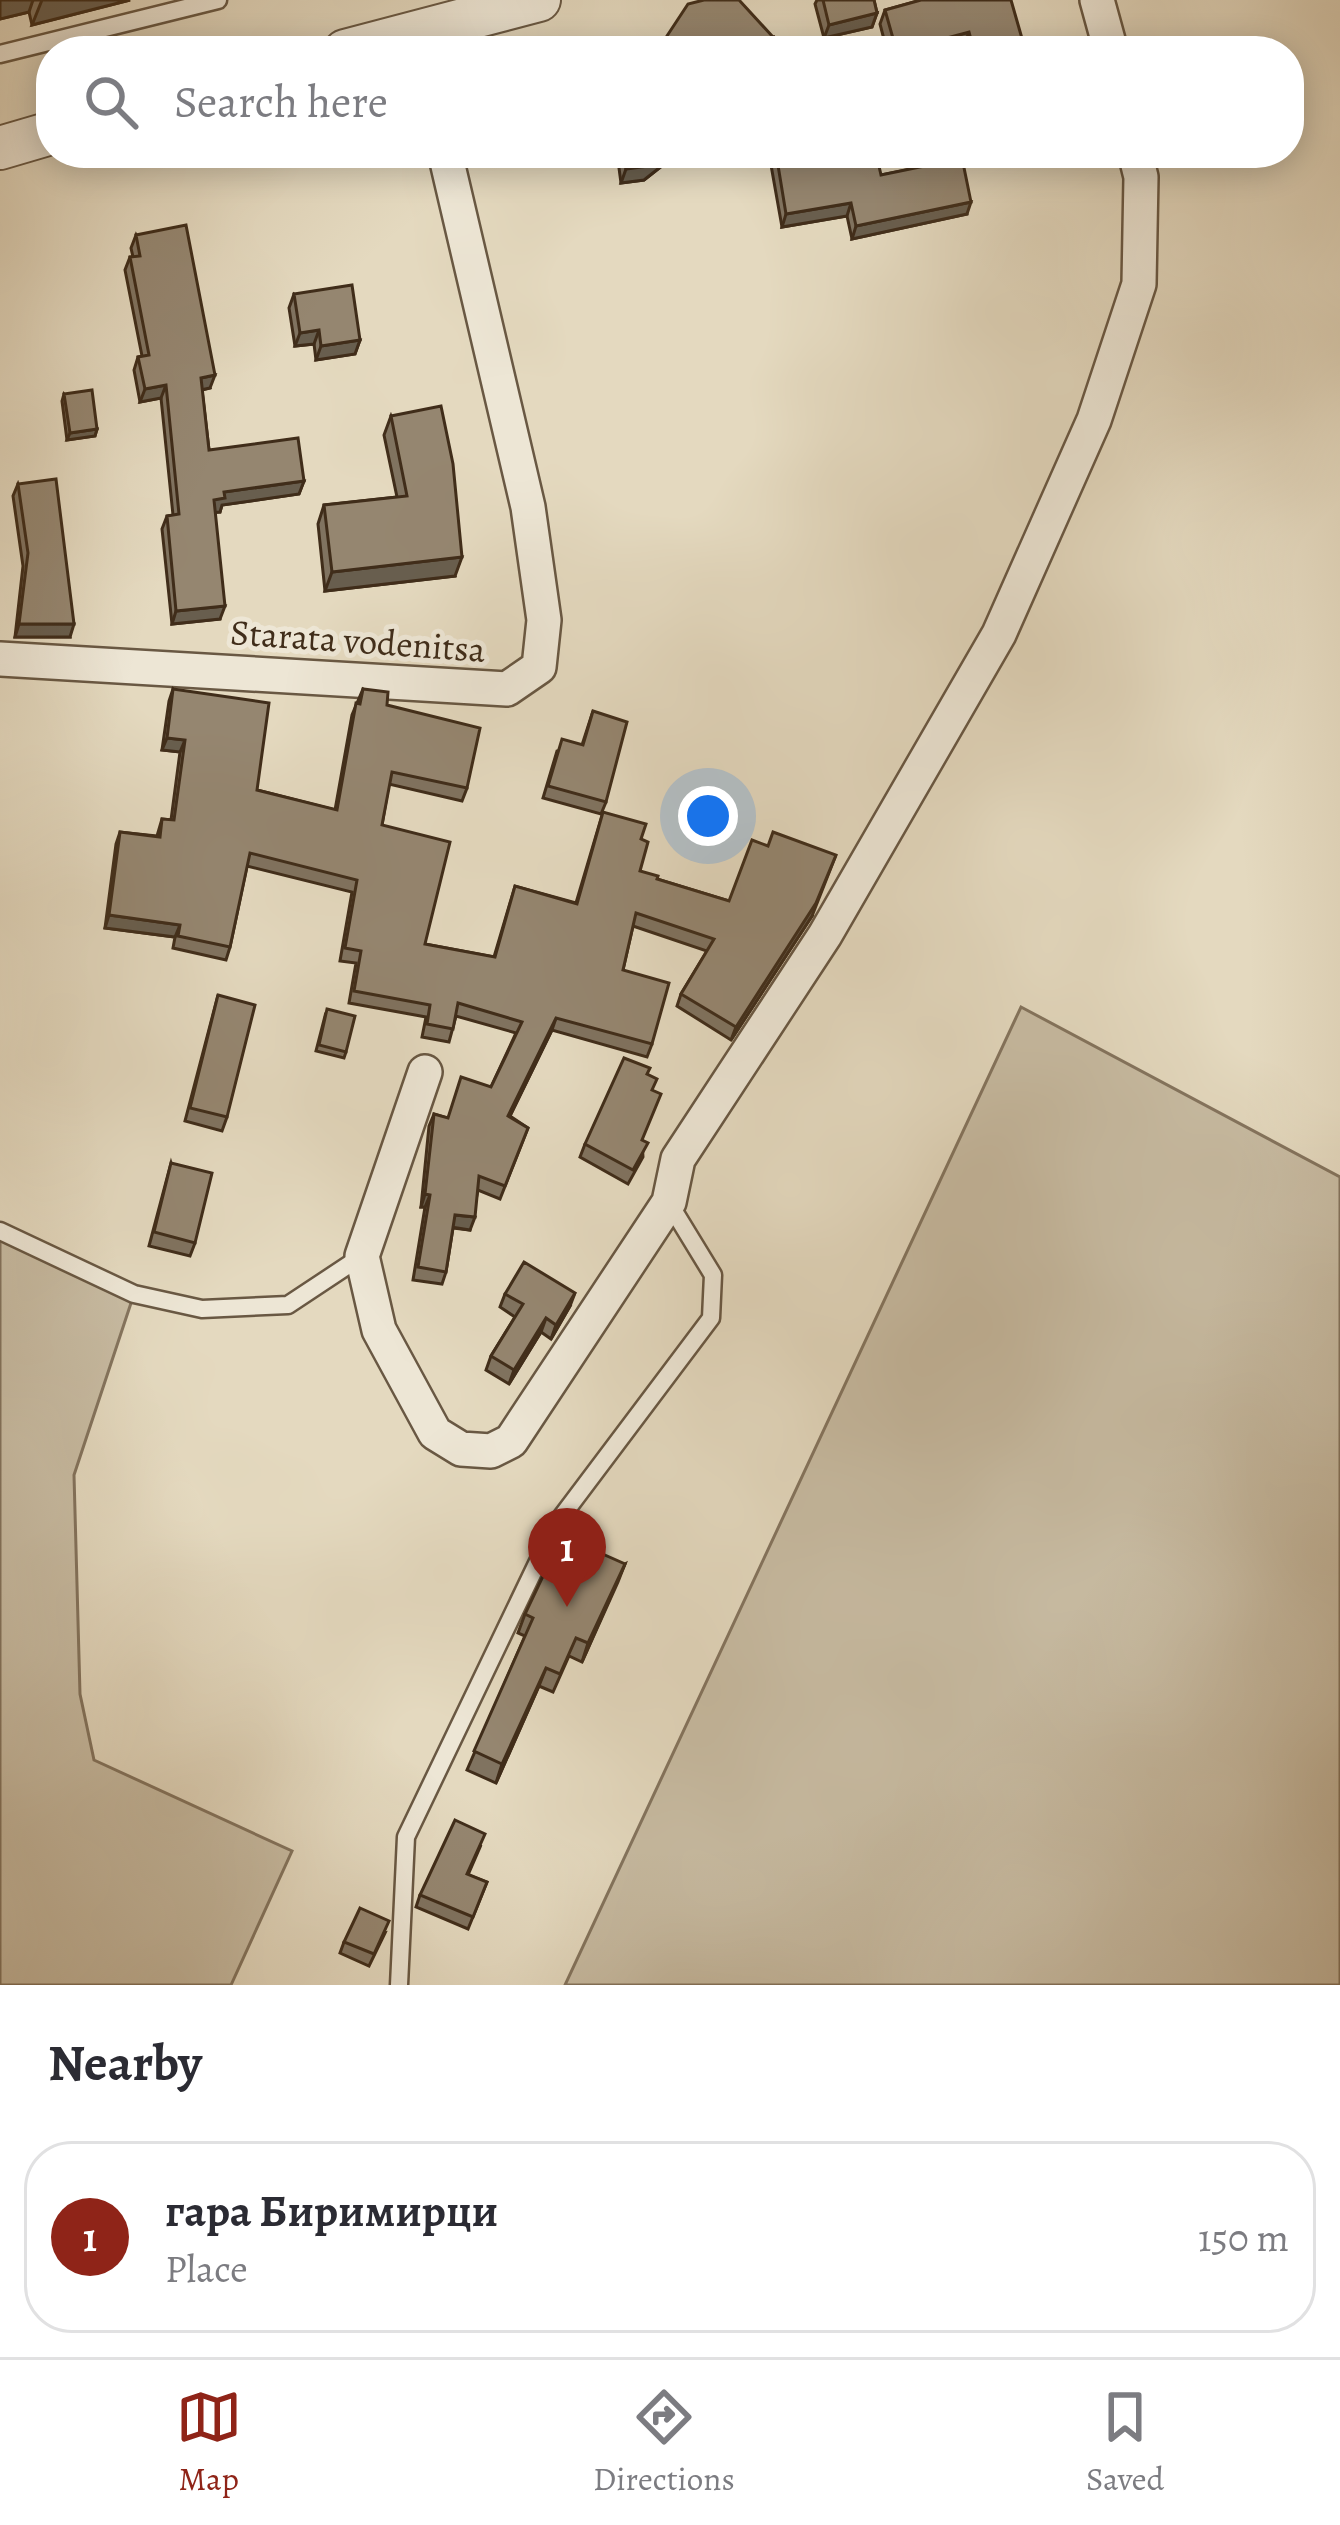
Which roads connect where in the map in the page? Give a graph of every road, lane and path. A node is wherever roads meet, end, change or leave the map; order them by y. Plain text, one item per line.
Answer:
1 (218, 0) edge
2 (539, 0) edge
3 (1097, 0) edge
4 (416, 27) edge
5 (73, 36) edge
6 (1107, 36) edge
7 (36, 45) edge
8 (0, 54) edge
9 (36, 137) edge
10 (0, 148) edge
11 (449, 168) edge
12 (1139, 168) edge
13 (0, 659) edge
14 (425, 1072) dead end
15 (668, 1202) junction
16 (0, 1231) edge
17 (362, 1256) junction
18 (399, 1985) edge

1 - 5 lane
2 - 4 street
3 - 6 street
7 - 8 lane
9 - 10 street
11 - 13 street, Starata vodenitsa
12 - 15 street
14 - 17 street
15 - 17 street
15 - 18 lane
16 - 17 lane

